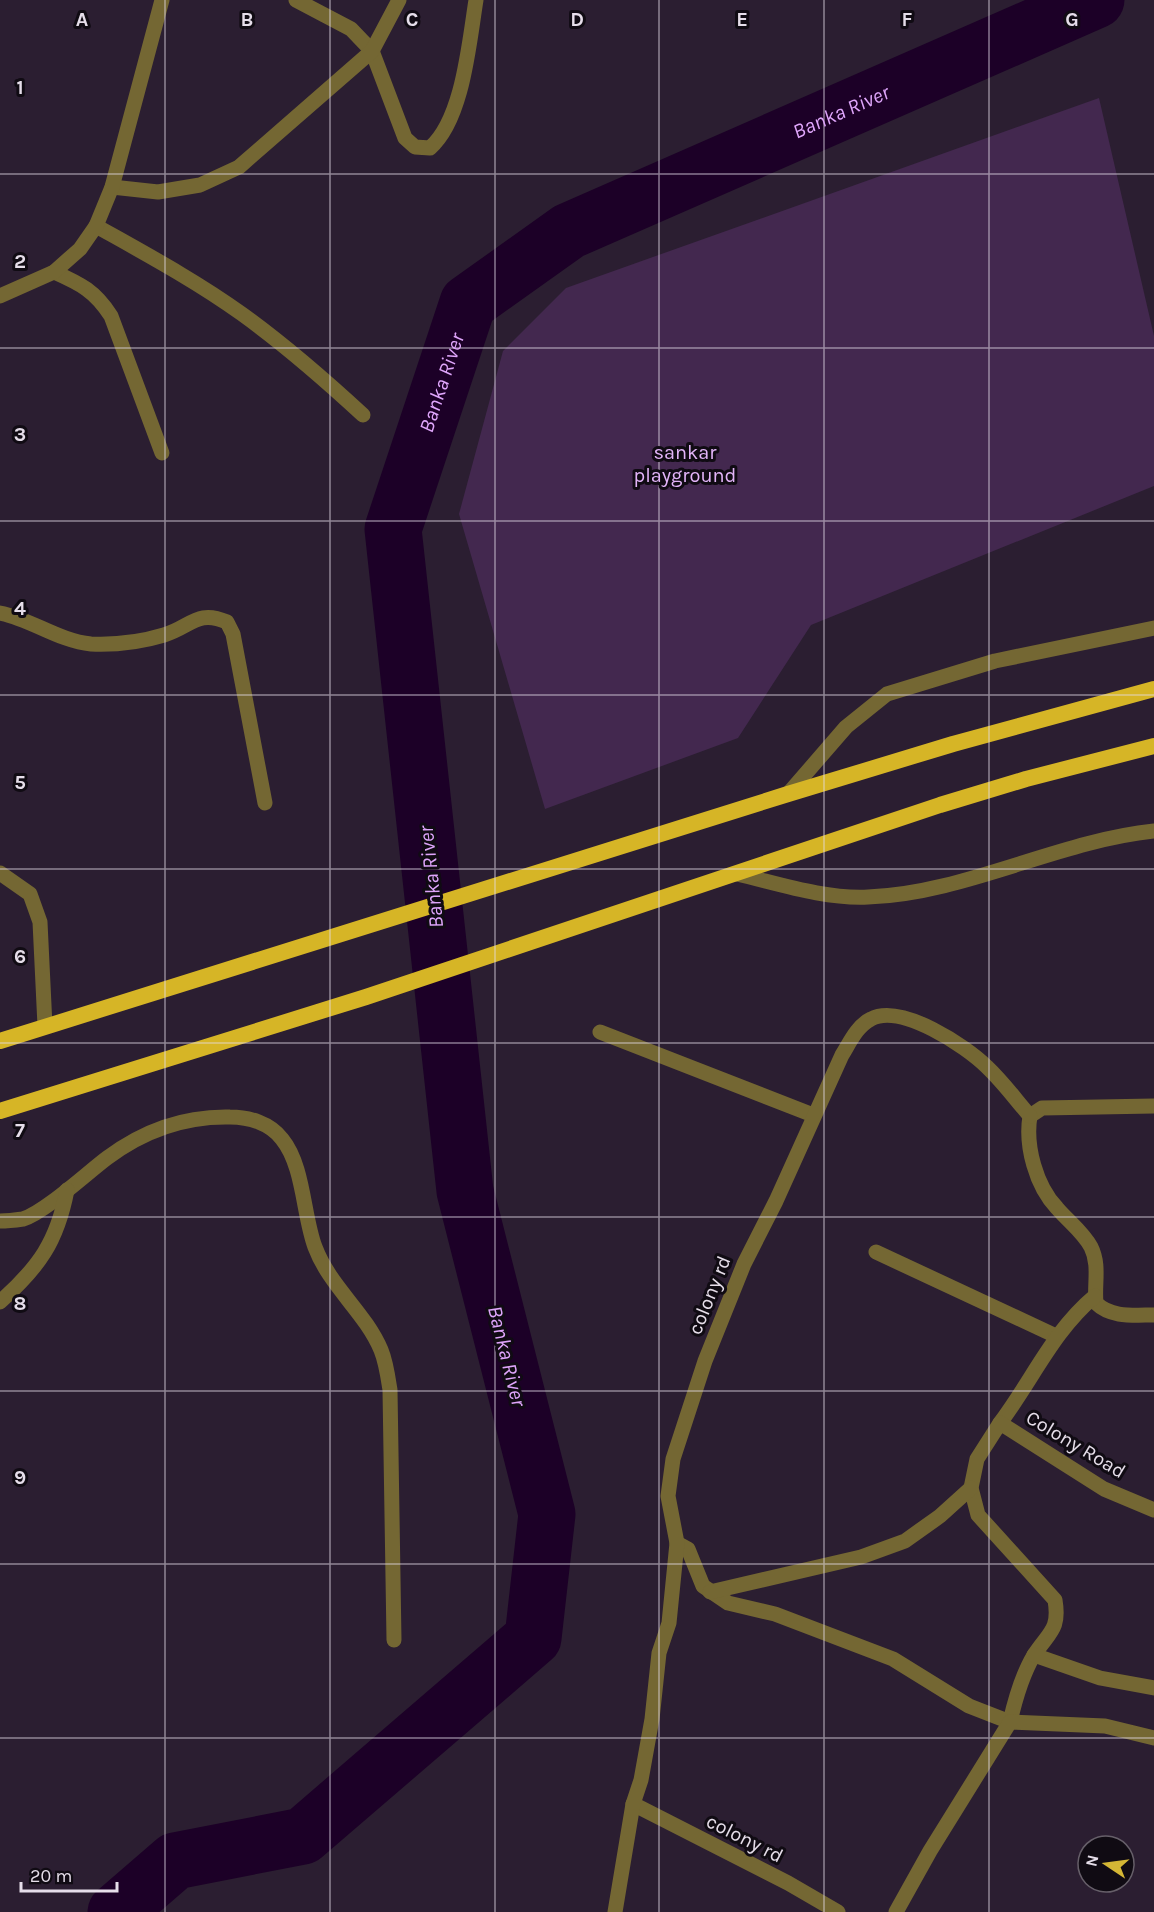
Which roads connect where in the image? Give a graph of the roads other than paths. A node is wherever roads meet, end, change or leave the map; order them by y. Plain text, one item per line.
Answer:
1 (162, 0) edge
2 (296, 0) edge
3 (399, 0) edge
4 (476, 0) edge
5 (372, 51) junction
6 (112, 187) junction
7 (96, 226) junction
8 (54, 272) junction
9 (0, 296) edge
10 (363, 415) dead end
11 (162, 453) dead end
12 (0, 613) edge
13 (1154, 628) edge
14 (1154, 689) edge
15 (1154, 746) edge
16 (788, 794) junction
17 (265, 803) dead end
18 (1153, 832) edge
19 (0, 873) edge
20 (737, 874) junction
21 (45, 1026) junction
22 (600, 1032) dead end
23 (0, 1041) edge
24 (1154, 1106) edge
25 (0, 1111) edge
26 (813, 1115) junction
27 (1030, 1116) junction
28 (68, 1190) junction
29 (0, 1221) edge
30 (876, 1252) dead end
31 (1095, 1296) junction
32 (0, 1302) edge
33 (1154, 1315) edge
34 (1056, 1336) junction
35 (1000, 1423) junction
36 (971, 1488) junction
37 (1154, 1510) edge
38 (677, 1543) junction
39 (710, 1592) junction
40 (394, 1640) dead end
41 (1034, 1656) junction
42 (1154, 1688) edge
43 (1010, 1722) junction
44 (1154, 1738) edge
45 (633, 1804) junction
46 (615, 1912) edge
47 (838, 1912) edge
48 (897, 1912) edge

1 - 6 street
2 - 5 street
3 - 5 street
4 - 5 street
5 - 6 street
6 - 7 street
7 - 8 street
7 - 10 street
8 - 9 street
8 - 11 street
12 - 17 street
13 - 16 street
14 - 16 highway
15 - 20 highway
16 - 21 highway
18 - 20 street
19 - 21 street
20 - 25 highway
21 - 23 highway
22 - 26 street
24 - 27 street
26 - 27 street, colony rd
26 - 38 street, colony rd
27 - 31 street
28 - 29 street
28 - 32 street
28 - 40 street
30 - 34 street
31 - 33 street
31 - 34 street
34 - 35 street
35 - 36 street, Colony Road
35 - 37 street, Colony Road
36 - 39 street
36 - 41 street, Colony Road
38 - 39 street
38 - 45 street, colony rd
39 - 43 street
41 - 42 street
41 - 43 street, Colony Road
43 - 44 street
43 - 48 street, Colony Road
45 - 46 street, colony rd
45 - 47 street, colony rd

